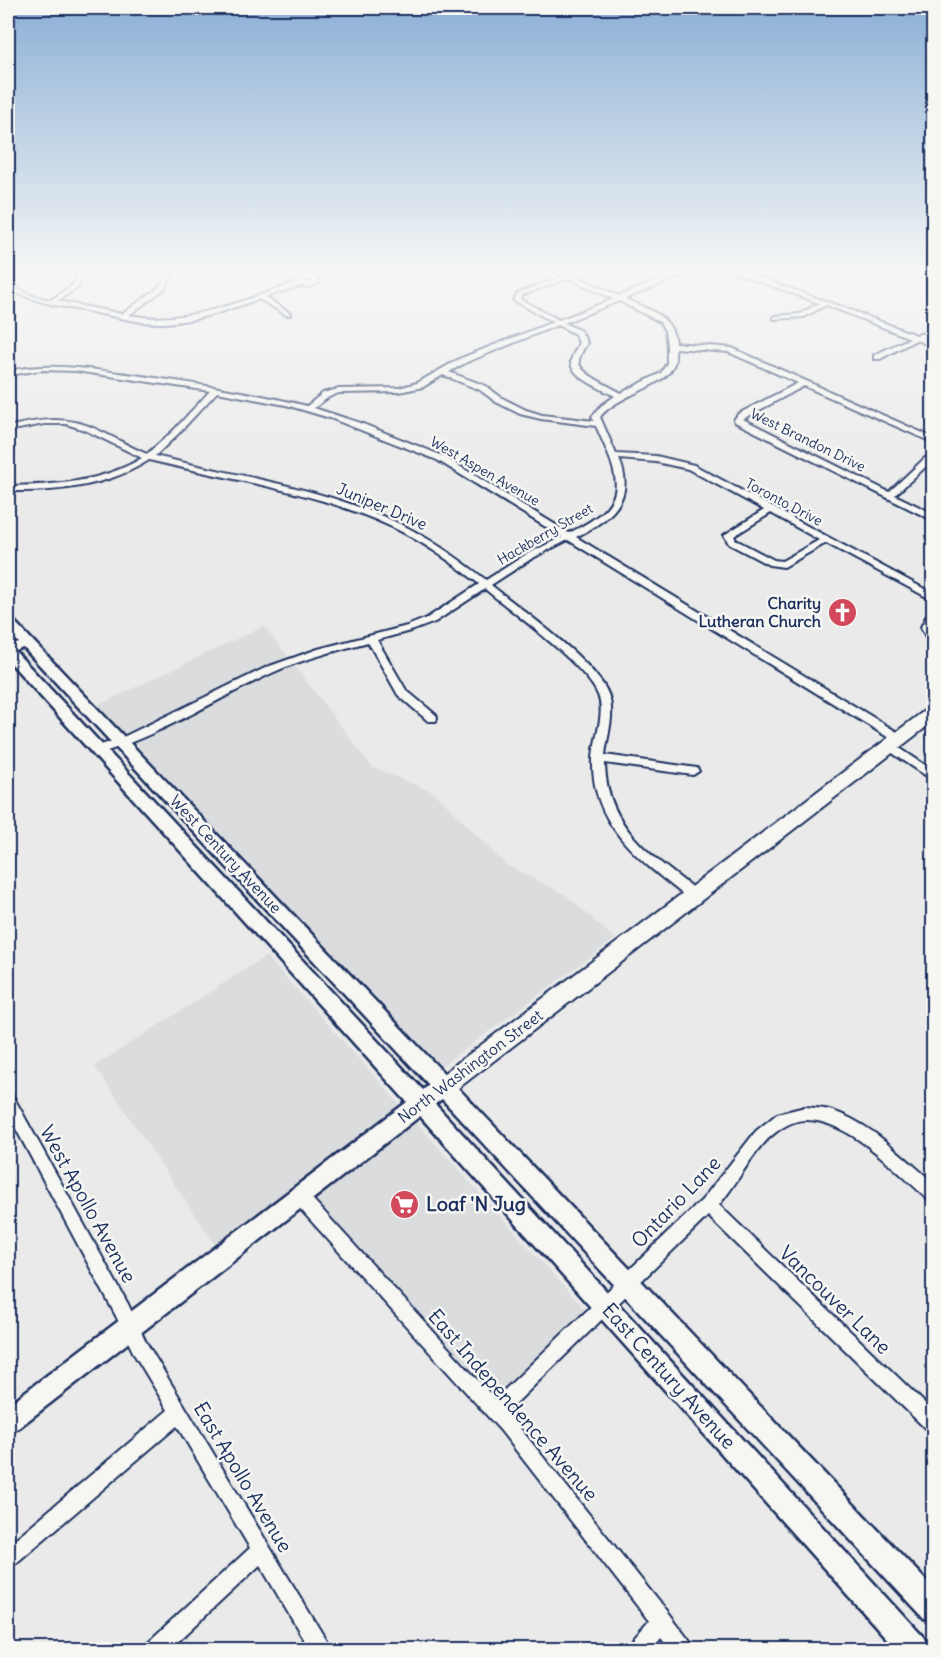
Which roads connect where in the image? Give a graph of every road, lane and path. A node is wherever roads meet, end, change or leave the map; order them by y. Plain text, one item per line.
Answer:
1 (496, 347) edge
2 (582, 347) edge
3 (671, 347) edge
4 (702, 347) edge
5 (896, 347) edge
6 (877, 357) dead end
7 (443, 372) junction
8 (8, 373) edge
9 (803, 384) junction
10 (215, 390) junction
11 (620, 395) junction
12 (308, 409) junction
13 (598, 424) junction
14 (8, 429) edge
15 (933, 441) edge
16 (933, 455) edge
17 (613, 456) junction
18 (149, 457) junction
19 (8, 489) edge
20 (890, 495) junction
21 (770, 510) junction
22 (933, 518) edge
23 (571, 536) junction
24 (825, 540) junction
25 (486, 585) junction
26 (933, 598) edge
27 (933, 614) edge
28 (8, 622) edge
29 (370, 638) junction
30 (933, 640) edge
31 (27, 644) junction
32 (8, 651) edge
33 (933, 712) edge
34 (432, 718) dead end
35 (894, 741) junction
36 (121, 743) junction
37 (98, 750) junction
38 (599, 758) junction
39 (693, 771) dead end
40 (933, 777) edge
41 (693, 895) junction
42 (444, 1086) junction
43 (8, 1101) edge
44 (421, 1103) junction
45 (933, 1194) edge
46 (300, 1197) junction
47 (708, 1205) junction
48 (628, 1281) junction
49 (604, 1305) junction
50 (130, 1327) junction
51 (495, 1412) junction
52 (178, 1413) junction
53 (8, 1420) edge
54 (933, 1425) edge
55 (261, 1551) junction
56 (8, 1557) edge
57 (933, 1609) edge
58 (662, 1621) junction
59 (154, 1650) edge
60 (322, 1650) edge
61 (637, 1650) edge
62 (684, 1650) edge
63 (916, 1650) edge

1 - 7 street
2 - 11 street
3 - 11 street
4 - 9 street
5 - 6 street
7 - 12 street
7 - 13 street
8 - 10 street, West Aspen Avenue
9 - 15 street
9 - 20 street, West Brandon Drive
10 - 12 street, West Aspen Avenue
10 - 18 street
11 - 13 street
12 - 23 street, West Aspen Avenue
13 - 17 street, Hackberry Street
14 - 18 street, Juniper Drive
16 - 20 street
17 - 21 street, Toronto Drive
17 - 23 street, Hackberry Street
18 - 19 street
18 - 25 street, Juniper Drive
20 - 22 street, West Brandon Drive
21 - 24 street, Toronto Drive
21 - 24 street
23 - 25 street, Hackberry Street
23 - 35 street, West Aspen Avenue
24 - 26 street, Toronto Drive
25 - 29 street, Hackberry Street
25 - 38 street, Juniper Drive
27 - 30 street
28 - 31 main road, West Century Avenue
29 - 34 street
29 - 36 street, Hackberry Street
31 - 32 street
31 - 36 main road, West Century Avenue
32 - 37 main road, West Century Avenue
33 - 35 main road, North Washington Street
35 - 40 street, West Aspen Avenue
35 - 41 main road, North Washington Street
36 - 37 street, Hackberry Street
36 - 42 main road, West Century Avenue
37 - 44 main road, West Century Avenue
38 - 39 street
38 - 41 street, Juniper Drive
41 - 42 main road, North Washington Street
42 - 44 main road, North Washington Street
42 - 48 main road, East Century Avenue
43 - 50 street, West Apollo Avenue
44 - 46 main road, North Washington Street
44 - 49 main road, East Century Avenue
45 - 47 street, Ontario Lane
46 - 50 main road, North Washington Street
46 - 51 street, East Independence Avenue
47 - 48 street, Ontario Lane
47 - 54 street, Vancouver Lane
48 - 49 street, Ontario Lane
48 - 57 main road, East Century Avenue
49 - 51 street, Ontario Lane
49 - 63 main road, East Century Avenue
50 - 52 street, East Apollo Avenue
50 - 53 main road, North Washington Street
51 - 58 street, East Independence Avenue
52 - 55 street, East Apollo Avenue
52 - 56 street
55 - 59 street
55 - 60 street, East Apollo Avenue
58 - 61 street
58 - 62 street, East Independence Avenue

